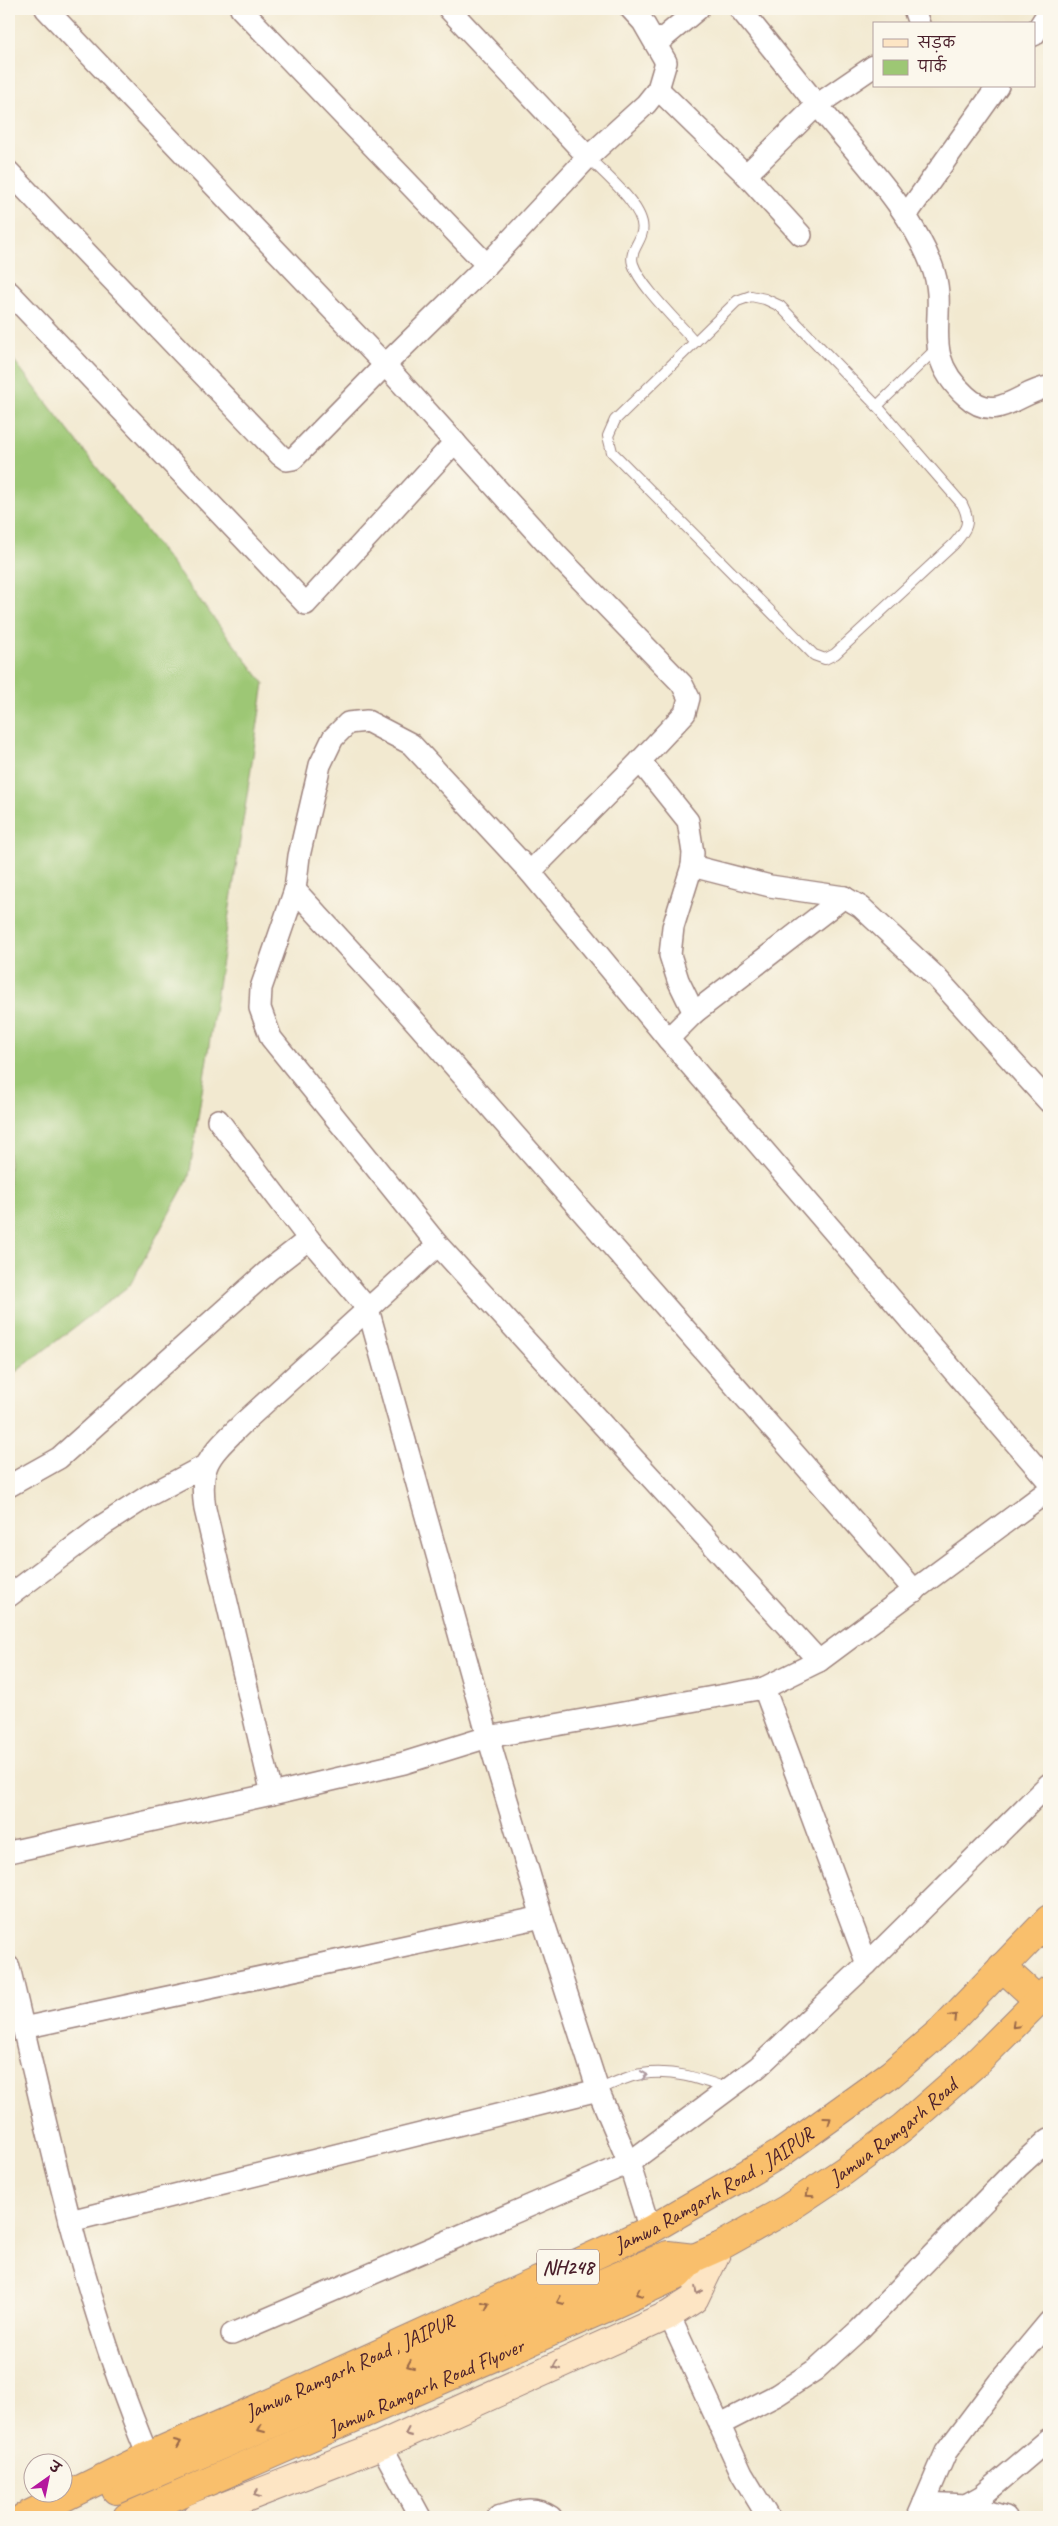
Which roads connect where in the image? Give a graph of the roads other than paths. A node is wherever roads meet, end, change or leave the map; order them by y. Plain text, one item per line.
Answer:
1 (46, 9) edge
2 (241, 9) edge
3 (449, 9) edge
4 (631, 9) edge
5 (698, 9) edge
6 (740, 9) edge
7 (1049, 11) edge
8 (1036, 32) edge
9 (656, 44) junction
10 (873, 67) edge
11 (997, 88) edge
12 (658, 89) junction
13 (817, 105) junction
14 (588, 157) junction
15 (9, 172) edge
16 (746, 175) junction
17 (907, 214) junction
18 (801, 235) dead end
19 (487, 265) junction
20 (9, 292) edge
21 (695, 342) junction
22 (937, 348) junction
23 (385, 365) junction
24 (1049, 387) edge
25 (877, 406) junction
26 (455, 442) junction
27 (640, 761) junction
28 (692, 866) junction
29 (530, 872) junction
30 (296, 890) junction
31 (844, 897) junction
32 (694, 1014) junction
33 (668, 1039) junction
34 (1049, 1102) edge
35 (218, 1120) dead end
36 (309, 1239) junction
37 (438, 1245) junction
38 (368, 1309) junction
39 (206, 1465) junction
40 (1049, 1482) edge
41 (9, 1486) edge
42 (1049, 1490) edge
43 (915, 1590) junction
44 (9, 1596) edge
45 (819, 1661) junction
46 (764, 1688) junction
47 (488, 1738) junction
48 (1049, 1784) edge
49 (272, 1794) junction
50 (9, 1852) edge
51 (542, 1916) junction
52 (1049, 1919) edge
53 (867, 1964) junction
54 (9, 1967) edge
55 (1002, 1967) junction
56 (1044, 1996) edge
57 (23, 2028) junction
58 (730, 2089) junction
59 (598, 2090) junction
60 (1049, 2139) edge
61 (629, 2163) junction
62 (70, 2221) junction
63 (650, 2230) junction
64 (719, 2247) junction
65 (606, 2295) junction
66 (669, 2315) junction
67 (1049, 2322) edge
68 (232, 2334) dead end
69 (719, 2425) junction
70 (1049, 2439) edge
71 (381, 2445) junction
72 (148, 2456) junction
73 (966, 2505) junction
74 (921, 2510) edge
75 (24, 2517) edge
76 (53, 2517) edge
77 (126, 2517) edge
78 (197, 2517) edge
79 (420, 2517) edge
80 (498, 2517) edge
81 (551, 2517) edge
82 (768, 2517) edge
83 (1006, 2517) edge

1 - 23 street
2 - 19 street
3 - 14 street
4 - 9 street
5 - 9 street
6 - 13 street
7 - 8 street
9 - 12 street
10 - 13 street
11 - 17 street
12 - 14 street
12 - 16 street
13 - 16 street
13 - 17 street
14 - 19 street
14 - 21 lane
15 - 23 street
16 - 18 street
17 - 22 street
19 - 23 street
20 - 26 street
21 - 25 lane
21 - 25 lane
22 - 24 street
22 - 25 lane
23 - 26 street
26 - 27 street
27 - 28 street
27 - 29 street
28 - 31 street
28 - 32 street
29 - 30 street
29 - 33 street
30 - 37 street
30 - 43 street
31 - 32 street
31 - 34 street
32 - 33 street
33 - 40 street
35 - 36 street
36 - 38 street
36 - 41 street
37 - 38 street
37 - 45 street
38 - 39 street
38 - 47 street
39 - 44 street
39 - 49 street
42 - 43 street
43 - 45 street
45 - 46 street
46 - 47 street
46 - 53 street
47 - 49 street
47 - 51 street
48 - 53 street
49 - 50 street
51 - 57 street
51 - 59 street
52 - 55 highway, Jamwa Ramgarh Road , JAIPUR / NH248
53 - 58 street
54 - 57 street
55 - 56 highway
63 -> 55 highway, Jamwa Ramgarh Road , JAIPUR / NH248
56 -> 64 highway, Jamwa Ramgarh Road
57 - 62 street
59 -> 58 lane
58 - 61 street
59 - 61 street
59 - 62 street
60 - 69 street
61 - 63 street
61 - 68 street
62 - 72 street
72 -> 63 highway, Jamwa Ramgarh Road , JAIPUR / NH248
64 -> 65 highway
64 -> 66 main road
65 -> 76 highway
65 - 77 highway, Jamwa Ramgarh Road Flyover / NH248
66 - 69 street
66 -> 71 main road
67 - 74 street
69 - 82 street
70 - 73 street
71 -> 78 main road
71 - 79 street
72 - 75 highway, Jamwa Ramgarh Road , JAIPUR / NH248
73 - 74 street
73 - 83 street
80 - 81 street

